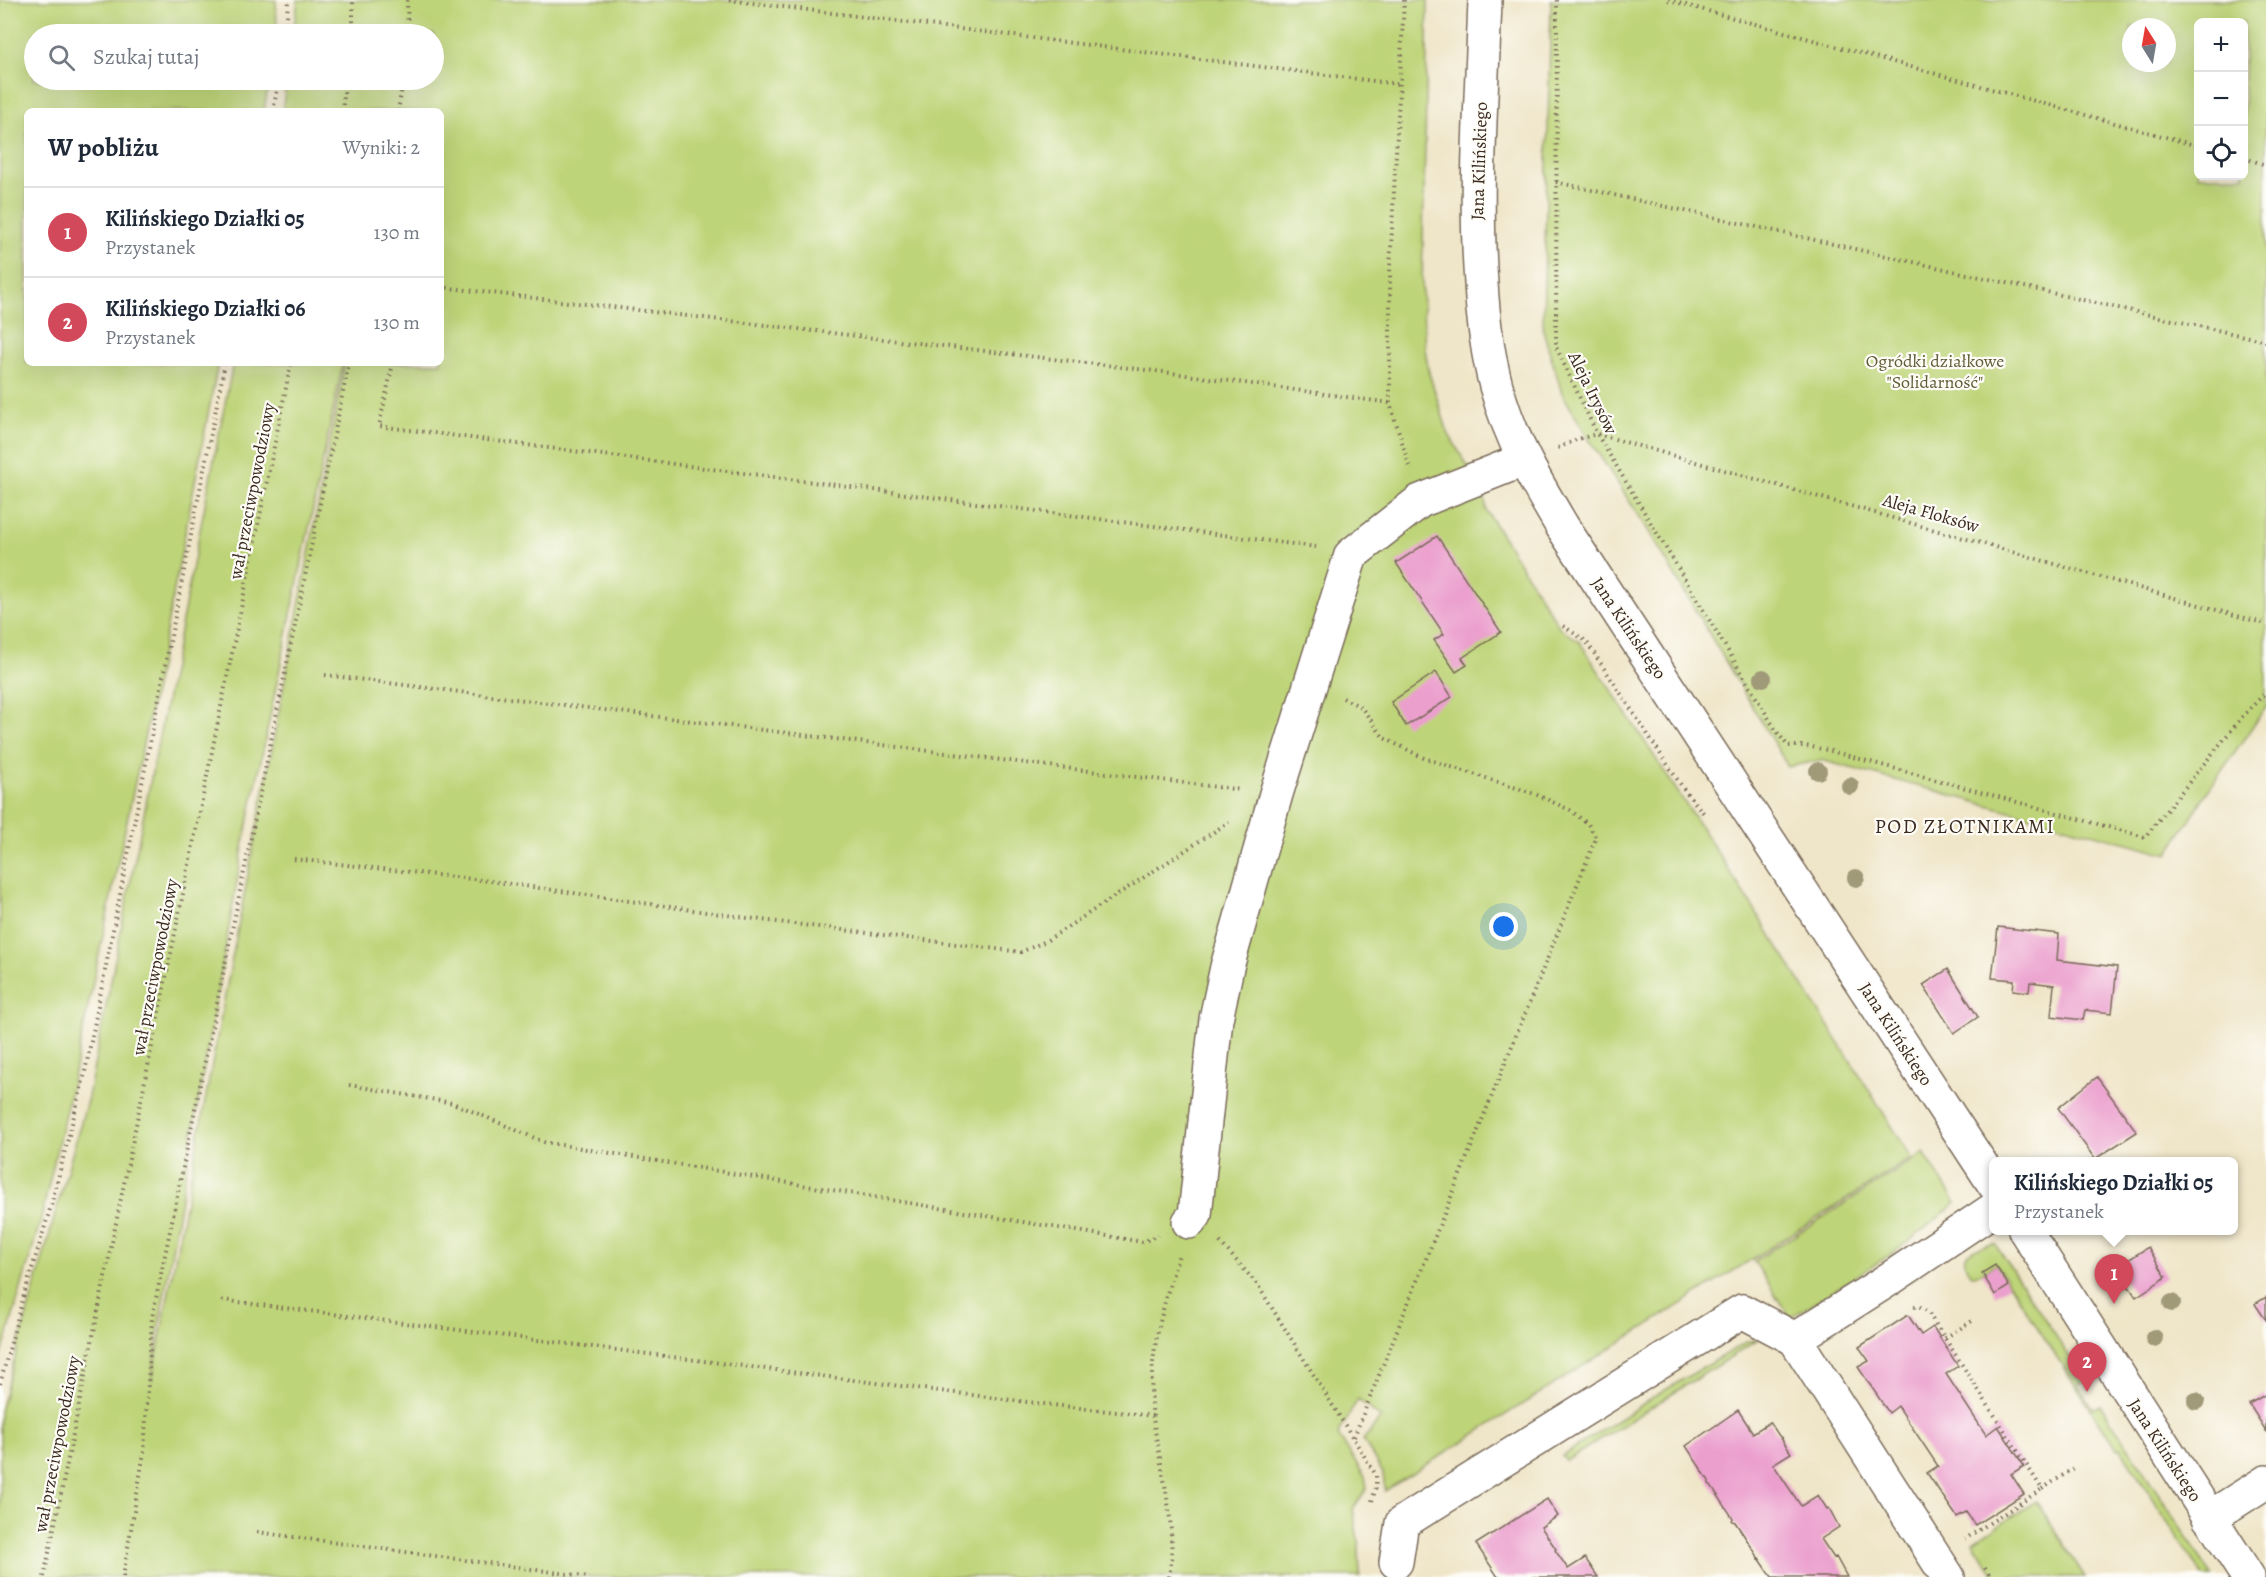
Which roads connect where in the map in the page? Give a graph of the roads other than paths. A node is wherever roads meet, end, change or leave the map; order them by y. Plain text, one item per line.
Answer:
1 (1485, 0) edge
2 (1523, 460) junction
3 (1989, 1176) edge
4 (1989, 1212) edge
5 (1192, 1218) road end
6 (2028, 1235) edge
7 (1795, 1339) junction
8 (2266, 1482) edge
9 (2209, 1518) junction
10 (1396, 1562) dead end
11 (1948, 1577) edge
12 (2248, 1577) edge

1 - 2 street, Jana Kilińskiego
2 - 3 street, Jana Kilińskiego
2 - 5 street
4 - 7 street
6 - 9 street, Jana Kilińskiego
7 - 10 street
7 - 11 street
8 - 9 street
9 - 12 street, Jana Kilińskiego

